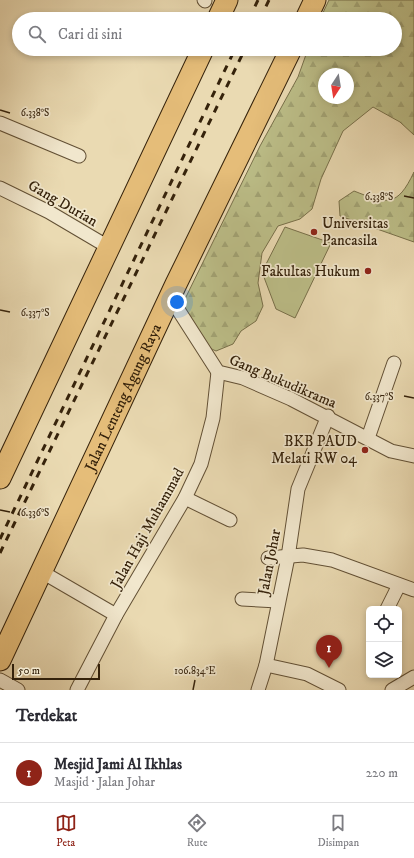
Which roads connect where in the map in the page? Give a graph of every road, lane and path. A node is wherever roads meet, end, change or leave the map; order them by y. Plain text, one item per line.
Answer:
1 (315, 0) edge
2 (309, 12) edge
3 (200, 56) edge
4 (288, 56) edge
5 (0, 123) edge
6 (79, 156) dead end
7 (0, 188) edge
8 (110, 248) junction
9 (170, 297) junction
10 (394, 363) dead end
11 (218, 372) junction
12 (328, 416) junction
13 (368, 438) junction
14 (414, 456) edge
15 (0, 478) edge
16 (185, 498) junction
17 (230, 520) dead end
18 (288, 557) junction
19 (268, 558) dead end
20 (42, 572) junction
21 (399, 584) junction
22 (414, 590) edge
23 (242, 599) dead end
24 (278, 601) junction
25 (388, 606) edge
26 (116, 615) junction
27 (0, 660) edge
28 (266, 665) junction
29 (414, 677) edge
30 (0, 680) edge
31 (18, 690) edge
32 (77, 690) edge
33 (258, 690) edge
34 (339, 690) edge
35 (392, 690) edge

1 - 2 main road
3 - 8 main road
4 - 9 main road, Jalan Lenteng Agung Raya
5 - 6 street
7 - 8 street, Gang Durian
8 - 15 main road
9 - 11 street, Gang Bukudikrama
9 - 20 main road, Jalan Lenteng Agung Raya
10 - 13 street
11 - 12 street, Gang Bukudikrama
11 - 16 street, Jalan Haji Muhammad
12 - 13 street, Gang Bukudikrama
12 - 18 street, Jalan Johar
13 - 14 street, Gang Bukudikrama
16 - 17 street
16 - 26 street, Jalan Haji Muhammad
18 - 19 street
18 - 21 street
18 - 24 street, Jalan Johar
20 - 26 street
20 - 27 main road, Jalan Lenteng Agung Raya
21 - 22 street
21 - 25 street
23 - 24 street
24 - 28 street, Jalan Johar
26 - 32 street, Jalan Haji Muhammad
28 - 33 street, Jalan Johar
28 - 34 street
29 - 35 street
30 - 31 street

